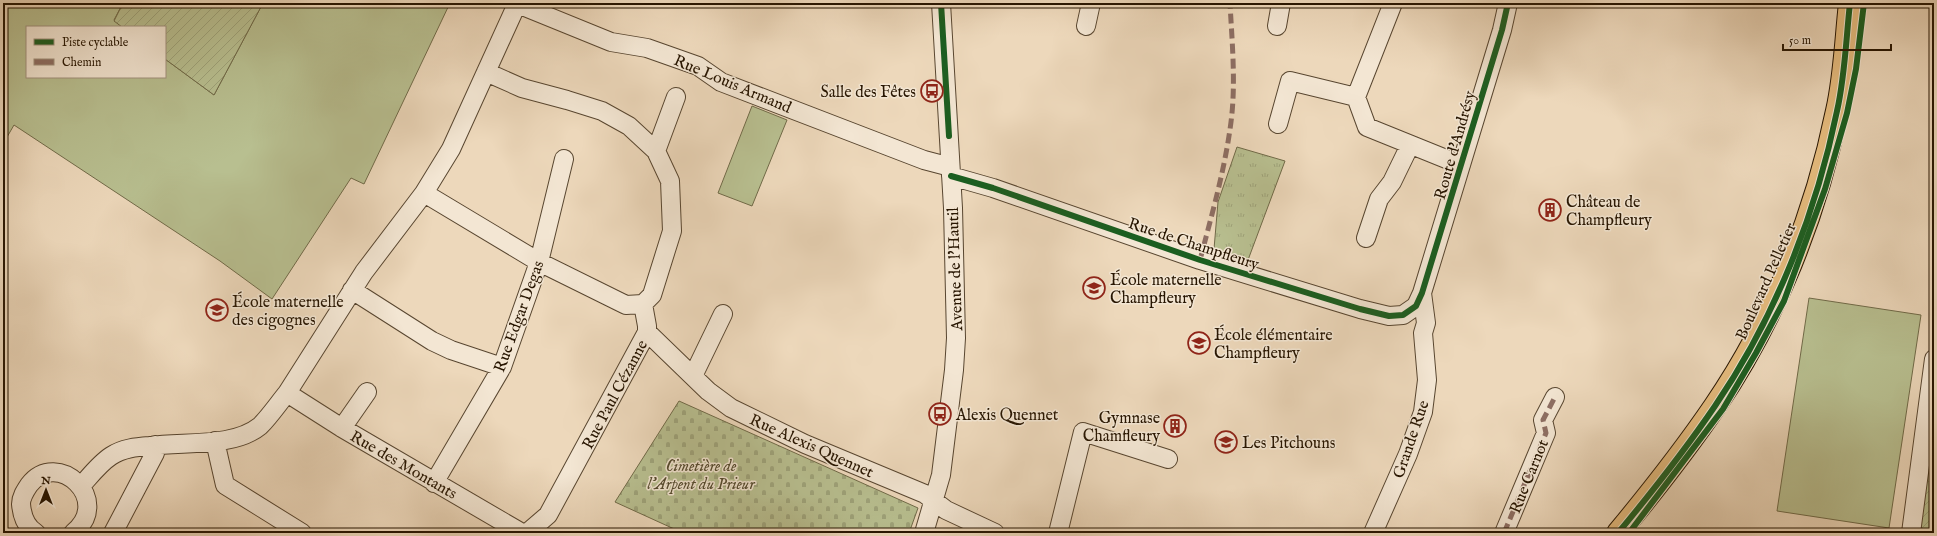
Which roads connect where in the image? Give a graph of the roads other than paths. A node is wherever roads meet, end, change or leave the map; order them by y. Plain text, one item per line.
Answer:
1 (516, 3) edge
2 (941, 3) edge
3 (1091, 3) edge
4 (1281, 3) edge
5 (1393, 3) edge
6 (1508, 3) edge
7 (1850, 3) edge
8 (1864, 3) edge
9 (1086, 26) dead end
10 (1277, 26) dead end
11 (486, 72) junction
12 (676, 97) dead end
13 (1356, 97) junction
14 (1278, 124) dead end
15 (1410, 145) junction
16 (656, 151) junction
17 (564, 159) dead end
18 (1461, 165) junction
19 (951, 170) junction
20 (424, 193) junction
21 (1366, 238) dead end
22 (539, 262) junction
23 (352, 290) junction
24 (1422, 294) junction
25 (643, 304) junction
26 (723, 314) dead end
27 (1389, 316) junction
28 (647, 332) junction
29 (1423, 333) junction
30 (1934, 359) edge
31 (502, 367) junction
32 (693, 376) junction
33 (287, 392) junction
34 (367, 392) dead end
35 (1555, 397) dead end
36 (342, 428) junction
37 (215, 441) junction
38 (156, 445) junction
39 (1168, 459) dead end
40 (434, 483) junction
41 (81, 486) junction
42 (934, 502) junction
43 (297, 532) edge
44 (36, 533) edge
45 (74, 533) edge
46 (113, 533) edge
47 (522, 533) edge
48 (528, 533) edge
49 (924, 533) edge
50 (995, 533) edge
51 (1058, 533) edge
52 (1373, 533) edge
53 (1504, 533) edge
54 (1618, 533) edge
55 (1629, 533) edge
56 (1911, 533) edge

1 - 11 street
1 - 19 street, Rue Louis Armand
2 - 19 street, Avenue de l'Hautil
3 - 9 street
4 - 10 street
5 - 13 street
6 - 18 street, Route d'Andrésy
7 - 54 main road, Boulevard Pelletier
8 - 55 main road, Boulevard Pelletier
11 - 16 street
11 - 20 street
12 - 16 street
13 - 14 street
13 - 15 street
15 - 18 street
15 - 21 street
16 - 25 street
17 - 22 street, Rue Edgar Degas
18 - 24 street, Route d'Andrésy
19 - 27 street, Rue de Champfleury
19 - 42 street, Avenue de l'Hautil
20 - 22 street
20 - 23 street
22 - 25 street
22 - 31 street, Rue Edgar Degas
23 - 31 street
23 - 33 street
24 - 27 street, Rue de Champfleury
24 - 29 street, Grande Rue
25 - 28 street, Rue Paul Cézanne
26 - 32 street
27 - 29 street
28 - 32 street, Rue Alexis Quennet
28 - 48 street, Rue Paul Cézanne
29 - 52 street, Grande Rue
30 - 56 street
31 - 40 street, Rue Edgar Degas
32 - 42 street, Rue Alexis Quennet
33 - 36 street, Rue des Montants
33 - 37 street
34 - 36 street
35 - 53 street, Rue Carnot
36 - 40 street, Rue des Montants
37 - 38 street
37 - 43 street
38 - 41 street
38 - 46 street
39 - 51 street
40 - 47 street, Rue des Montants
41 - 44 street
41 - 45 street
42 - 49 street, Avenue de l'Hautil
42 - 50 street, Rue Alexis Quennet

